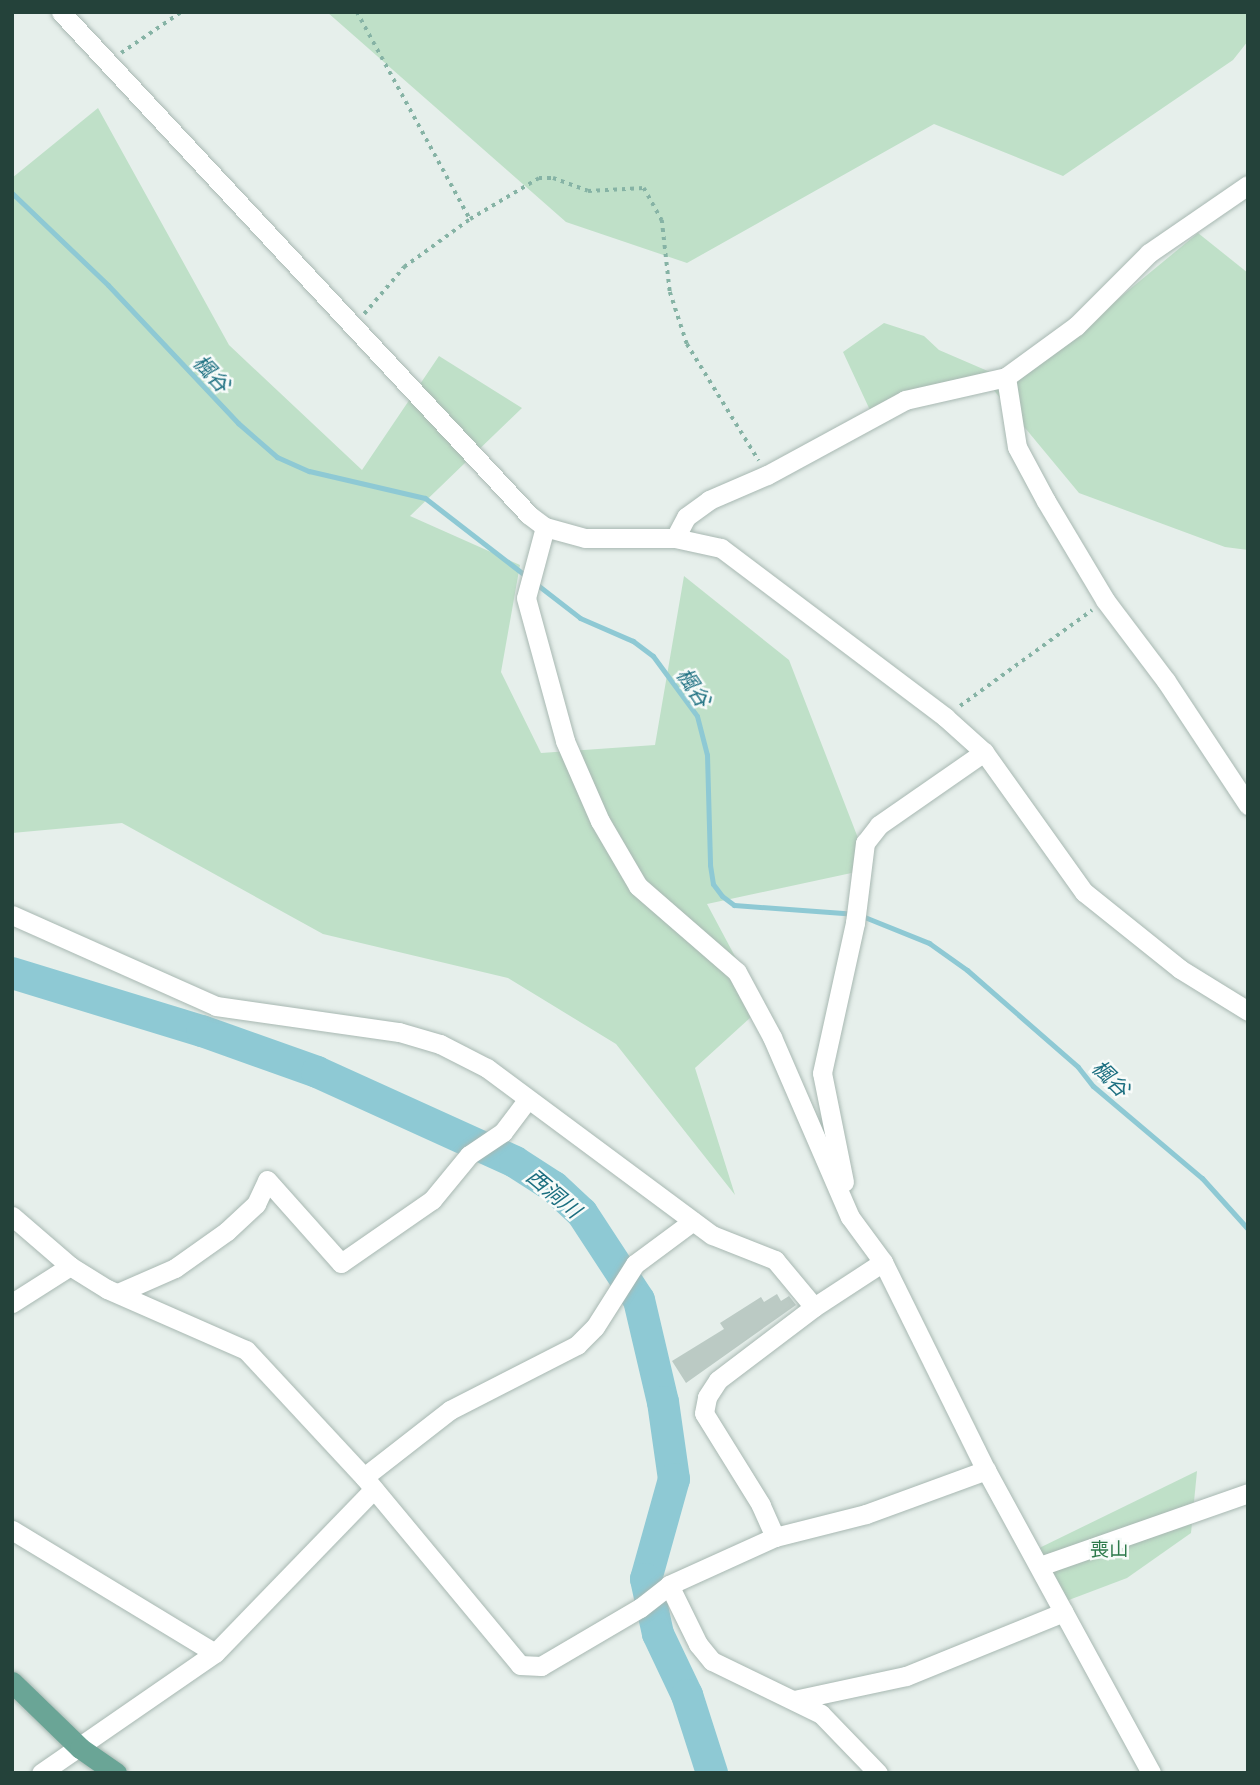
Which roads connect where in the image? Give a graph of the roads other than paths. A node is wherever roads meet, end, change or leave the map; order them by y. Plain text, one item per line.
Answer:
1 (61, 12) edge
2 (1248, 185) edge
3 (1006, 377) junction
4 (545, 527) junction
5 (675, 538) junction
6 (984, 752) junction
7 (1248, 805) edge
8 (12, 915) edge
9 (1248, 1011) edge
10 (526, 1101) junction
11 (12, 1216) edge
12 (850, 1217) junction
13 (693, 1221) junction
14 (883, 1262) junction
15 (70, 1266) junction
16 (118, 1293) junction
17 (12, 1303) edge
18 (814, 1307) junction
19 (986, 1470) junction
20 (369, 1483) junction
21 (1248, 1493) edge
22 (12, 1530) edge
23 (775, 1537) junction
24 (1040, 1566) junction
25 (668, 1586) junction
26 (1064, 1612) junction
27 (215, 1653) junction
28 (12, 1682) edge
29 (794, 1700) junction
30 (80, 1748) junction
31 (41, 1773) edge
32 (116, 1773) edge
33 (878, 1773) edge
34 (1152, 1773) edge

1 - 4 street
2 - 3 street
3 - 5 street
3 - 7 street
4 - 5 street
4 - 12 street
5 - 6 street
6 - 9 street
6 - 12 street
8 - 10 street
10 - 13 street
10 - 16 street
11 - 15 street
12 - 14 street
13 - 18 street
13 - 20 street
14 - 18 street
14 - 19 street
15 - 16 street
15 - 17 street
16 - 20 street
18 - 23 street
19 - 23 street
19 - 24 street
20 - 25 street
20 - 27 street
21 - 24 street
22 - 27 street
23 - 25 street
24 - 26 street
25 - 29 street
26 - 29 street
26 - 34 street
27 - 30 street
28 - 30 main road
29 - 33 street
30 - 31 street
30 - 32 main road

